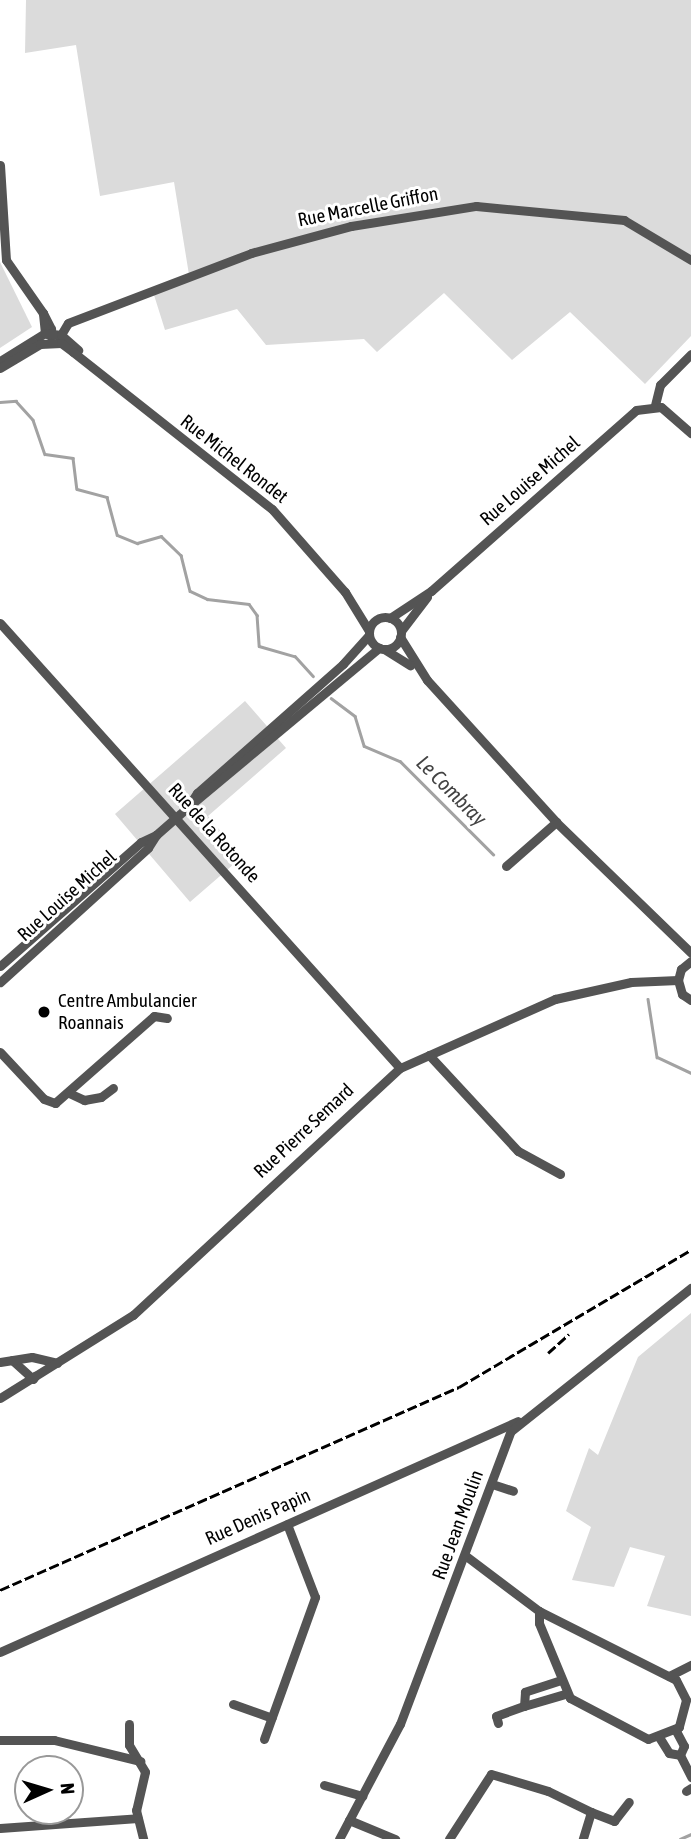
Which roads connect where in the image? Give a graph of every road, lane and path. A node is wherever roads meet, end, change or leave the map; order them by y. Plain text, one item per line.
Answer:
1 (0, 165) edge
2 (691, 260) edge
3 (54, 337) junction
4 (691, 354) edge
5 (0, 361) edge
6 (0, 368) edge
7 (655, 405) junction
8 (691, 433) edge
9 (431, 591) junction
10 (345, 592) junction
11 (385, 617) junction
12 (0, 623) edge
13 (369, 633) junction
14 (400, 634) junction
15 (381, 648) junction
16 (427, 680) junction
17 (188, 807) junction
18 (176, 817) junction
19 (556, 822) junction
20 (156, 835) junction
21 (506, 866) dead end
22 (660, 927) junction
23 (691, 953) edge
24 (691, 961) edge
25 (0, 966) edge
26 (681, 969) junction
27 (678, 980) junction
28 (0, 982) edge
29 (691, 1000) edge
30 (167, 1018) dead end
31 (2, 1052) edge
32 (429, 1055) junction
33 (400, 1068) junction
34 (113, 1088) dead end
35 (69, 1093) junction
36 (560, 1174) dead end
37 (691, 1288) edge
38 (12, 1360) junction
39 (39, 1361) junction
40 (0, 1362) edge
41 (58, 1363) junction
42 (33, 1379) junction
43 (0, 1398) edge
44 (529, 1416) junction
45 (492, 1484) junction
46 (513, 1491) dead end
47 (287, 1524) junction
48 (466, 1556) junction
49 (539, 1611) junction
50 (0, 1652) edge
51 (691, 1665) edge
52 (669, 1676) junction
53 (561, 1680) junction
54 (688, 1688) edge
55 (565, 1694) junction
56 (233, 1704) dead end
57 (524, 1706) junction
58 (272, 1718) junction
59 (498, 1723) dead end
60 (129, 1724) dead end
61 (675, 1729) junction
62 (659, 1737) junction
63 (264, 1739) dead end
64 (0, 1740) edge
65 (680, 1755) junction
66 (140, 1761) junction
67 (691, 1777) edge
68 (324, 1785) dead end
69 (362, 1796) junction
70 (629, 1802) dead end
71 (590, 1812) junction
72 (138, 1818) junction
73 (349, 1820) junction
74 (0, 1828) edge
75 (143, 1839) edge
76 (339, 1839) edge
77 (395, 1839) edge
78 (449, 1839) edge
79 (583, 1839) edge

1 - 3 street
2 - 3 street, Rue Marcelle Griffon
3 - 5 street
3 - 6 street
3 - 10 street, Rue Michel Rondet
4 - 7 street
7 - 8 street
7 - 9 street, Rue Louise Michel
9 - 11 street, Rue Louise Michel
9 - 14 street, Rue Louise Michel
10 - 11 street, Rue Michel Rondet
10 - 13 street, Rue Michel Rondet
11 - 13 street, Rue Louise Michel
11 - 14 street, Rue Michel Rondet
12 - 18 street, Rue de la Rotonde
13 - 15 street, Rue Michel Rondet
13 - 17 street, Rue Louise Michel
14 - 15 street, Rue Louise Michel
14 - 16 street
15 - 16 street
15 - 17 street, Rue Louise Michel
16 - 19 street
17 - 18 street, Rue Louise Michel
18 - 20 street, Rue Louise Michel
18 - 33 street, Rue de la Rotonde
19 - 21 street
19 - 22 street
20 - 25 street, Rue Louise Michel
20 - 28 street, Rue Louise Michel
22 - 23 street
22 - 26 street
24 - 26 street
26 - 27 street
27 - 29 street
27 - 32 street, Rue Pierre Semard
30 - 35 street
31 - 35 street
32 - 33 street, Rue Pierre Semard
32 - 36 street
33 - 41 street, Rue Pierre Semard
34 - 35 street
37 - 44 street, Rue Jean Moulin
38 - 39 street
38 - 40 street
38 - 42 street
39 - 41 street
39 - 42 street
41 - 42 street, Rue Pierre Semard
42 - 43 street, Rue Pierre Semard
44 - 45 street, Rue Jean Moulin
44 - 47 street, Rue Denis Papin
45 - 46 street
45 - 48 street, Rue Jean Moulin
47 - 50 street, Rue Denis Papin
47 - 58 street
48 - 49 street
48 - 69 street, Rue Jean Moulin
49 - 52 street
49 - 53 street
51 - 52 street
52 - 54 street
53 - 55 street
53 - 57 street
54 - 61 street
55 - 57 street
55 - 62 street
56 - 58 street
57 - 59 street
58 - 63 street
60 - 66 street
61 - 62 street
61 - 65 street
62 - 65 street
64 - 66 street
65 - 67 street
66 - 72 street
68 - 69 street
69 - 73 street, Rue Jean Moulin
70 - 71 street
71 - 78 street
71 - 79 street
72 - 74 street
72 - 75 street
73 - 76 street, Rue Jean Moulin
73 - 77 street

